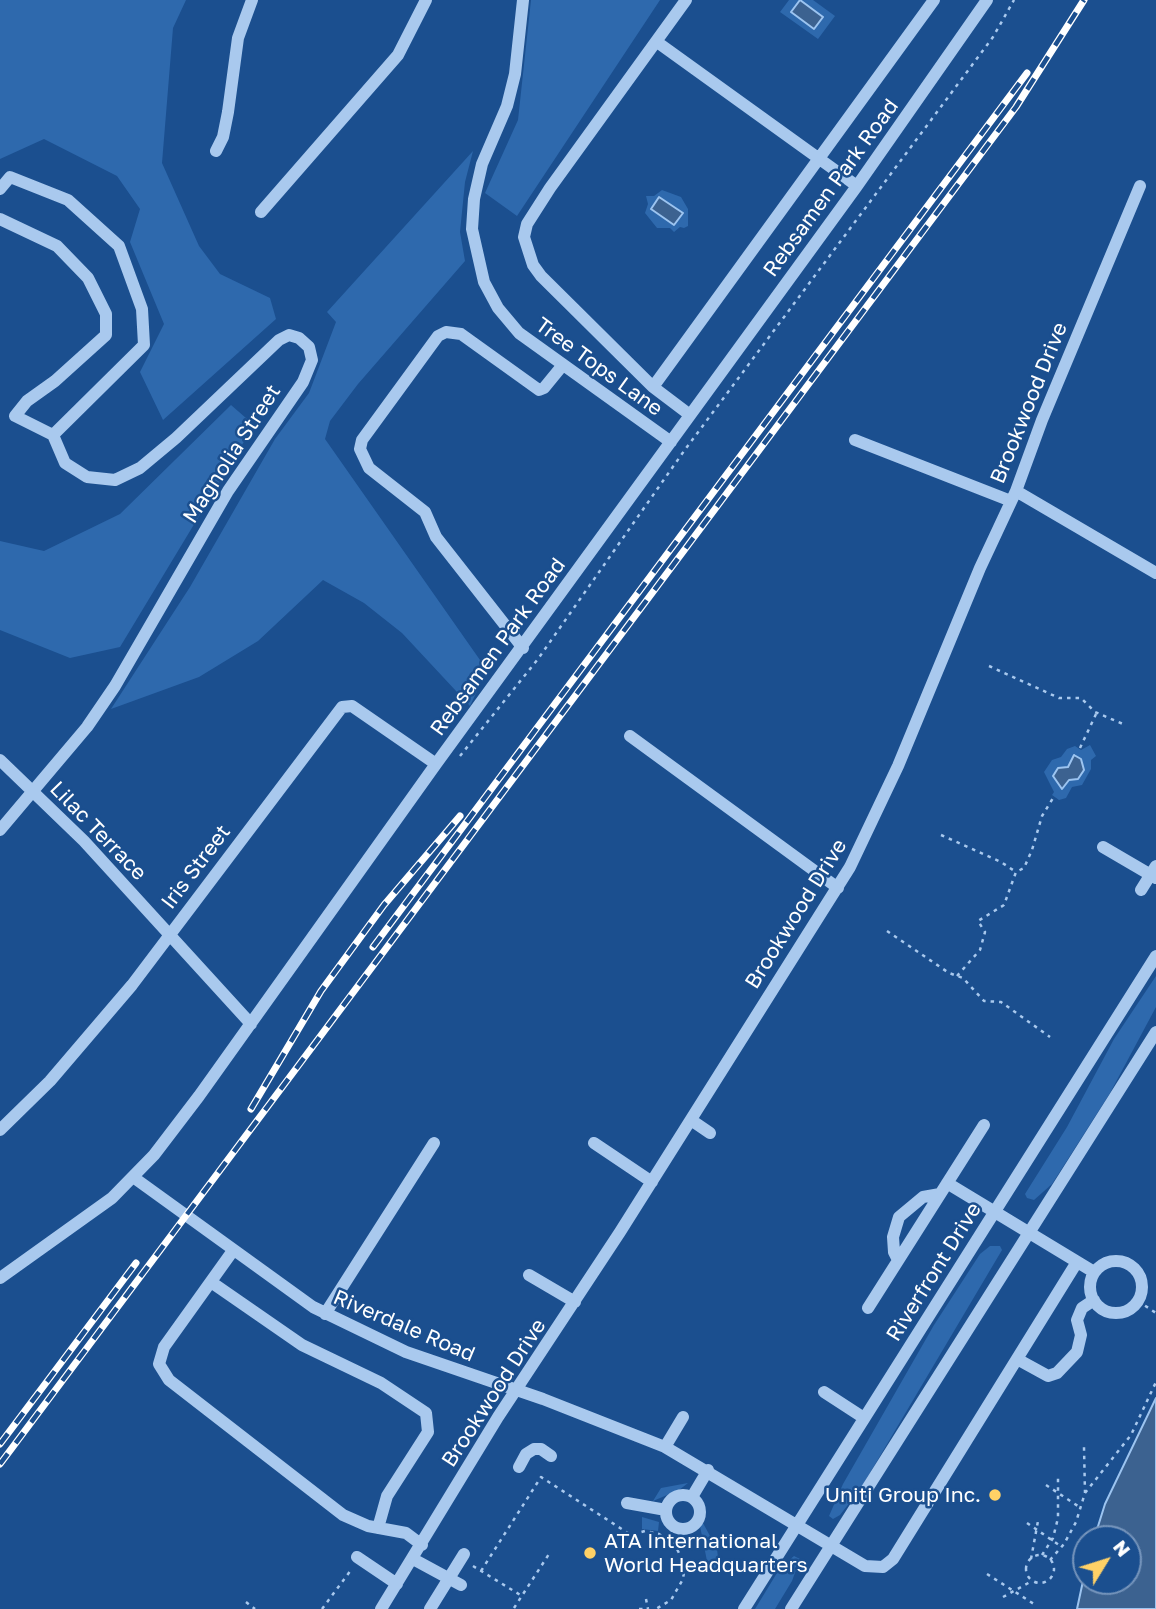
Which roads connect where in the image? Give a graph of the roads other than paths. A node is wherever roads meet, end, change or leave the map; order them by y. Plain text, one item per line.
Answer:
1 (252, 0) edge
2 (426, 0) edge
3 (523, 0) edge
4 (686, 0) edge
5 (934, 0) edge
6 (985, 1) edge
7 (657, 42) junction
8 (216, 150) dead end
9 (820, 160) junction
10 (857, 186) junction
11 (1140, 186) dead end
12 (0, 189) edge
13 (261, 212) dead end
14 (0, 219) edge
15 (562, 366) junction
16 (653, 387) junction
17 (690, 415) junction
18 (53, 435) junction
19 (855, 440) dead end
20 (671, 442) junction
21 (1014, 496) junction
22 (1156, 573) edge
23 (523, 648) junction
24 (630, 736) dead end
25 (0, 760) edge
26 (436, 764) junction
27 (34, 792) junction
28 (0, 830) edge
29 (1102, 847) dead end
30 (1154, 873) edge
31 (838, 888) junction
32 (1141, 890) dead end
33 (169, 934) junction
34 (1156, 956) edge
35 (251, 1024) junction
36 (1156, 1032) edge
37 (691, 1120) junction
38 (984, 1125) dead end
39 (0, 1129) edge
40 (710, 1133) dead end
41 (434, 1143) dead end
42 (594, 1143) dead end
43 (133, 1177) junction
44 (652, 1182) junction
45 (943, 1189) junction
46 (994, 1212) junction
47 (1029, 1233) junction
48 (232, 1252) junction
49 (898, 1260) junction
50 (1077, 1262) junction
51 (1094, 1272) junction
52 (529, 1275) dead end
53 (0, 1278) edge
54 (211, 1282) junction
55 (1094, 1300) junction
56 (575, 1302) junction
57 (868, 1308) dead end
58 (325, 1314) junction
59 (1017, 1359) junction
60 (516, 1391) junction
61 (824, 1392) dead end
62 (683, 1417) dead end
63 (863, 1418) junction
64 (665, 1447) junction
65 (551, 1456) dead end
66 (519, 1467) dead end
67 (708, 1470) junction
68 (692, 1497) junction
69 (627, 1503) dead end
70 (666, 1510) junction
71 (796, 1523) junction
72 (378, 1528) junction
73 (422, 1545) junction
74 (831, 1545) junction
75 (463, 1556) road end
76 (358, 1558) road end
77 (413, 1559) junction
78 (449, 1579) junction
79 (397, 1584) junction
80 (461, 1586) dead end
81 (381, 1609) edge
82 (430, 1609) edge
83 (744, 1609) edge
84 (791, 1609) edge

1 - 8 street
2 - 13 street
3 - 15 street, Tree Tops Lane
4 - 7 street
5 - 9 street
6 - 10 street, Rebsamen Park Road
7 - 9 street
7 - 16 street
9 - 10 street
9 - 16 street
10 - 17 street, Rebsamen Park Road
11 - 21 street, Brookwood Drive
12 - 18 street
14 - 18 street
15 - 20 street, Tree Tops Lane
15 - 23 street
16 - 17 street
17 - 20 street, Rebsamen Park Road
18 - 27 street, Magnolia Street
19 - 21 street
20 - 23 street, Rebsamen Park Road
21 - 22 street
21 - 31 street, Brookwood Drive
23 - 26 street, Rebsamen Park Road
24 - 31 street
25 - 27 street, Lilac Terrace
26 - 33 street, Iris Street
26 - 35 street, Rebsamen Park Road
27 - 28 street, Magnolia Street
27 - 33 street, Lilac Terrace
29 - 30 street
30 - 32 street
31 - 37 street, Brookwood Drive
33 - 35 street, Lilac Terrace
33 - 39 street, Iris Street
34 - 46 street, Riverfront Drive
35 - 43 street, Rebsamen Park Road
36 - 47 street
37 - 40 street
37 - 44 street, Brookwood Drive
38 - 45 street
41 - 58 street
42 - 44 street
43 - 48 street, Riverdale Road
43 - 53 street, Rebsamen Park Road
44 - 56 street, Brookwood Drive
45 - 46 street
45 - 49 street
45 - 49 street
46 - 47 street
46 - 63 street, Riverfront Drive
47 - 50 street
47 - 74 street
48 - 54 street
48 - 58 street, Riverdale Road
49 - 57 street
50 - 51 street
50 - 59 street, Riverdale Road
51 - 55 street
51 - 55 street
52 - 56 street
54 - 72 street
54 - 72 street
55 - 59 street
56 - 60 street, Brookwood Drive
58 - 60 street, Riverdale Road
59 - 74 street, Riverdale Road
60 - 64 street, Riverdale Road
60 - 73 street, Brookwood Drive
61 - 63 street
62 - 64 street
63 - 71 street, Riverfront Drive
64 - 67 street, Riverdale Road
65 - 66 street
67 - 68 street
67 - 71 street, Riverdale Road
68 - 70 street
68 - 70 street
69 - 70 street
71 - 74 street, Riverdale Road
71 - 83 street, Riverfront Drive
72 - 73 street
73 - 77 street, Brookwood Drive
74 - 84 street
75 - 78 street
76 - 79 street
77 - 78 street
77 - 79 street, Brookwood Drive
78 - 80 street
78 - 82 street
79 - 81 street, Brookwood Drive

